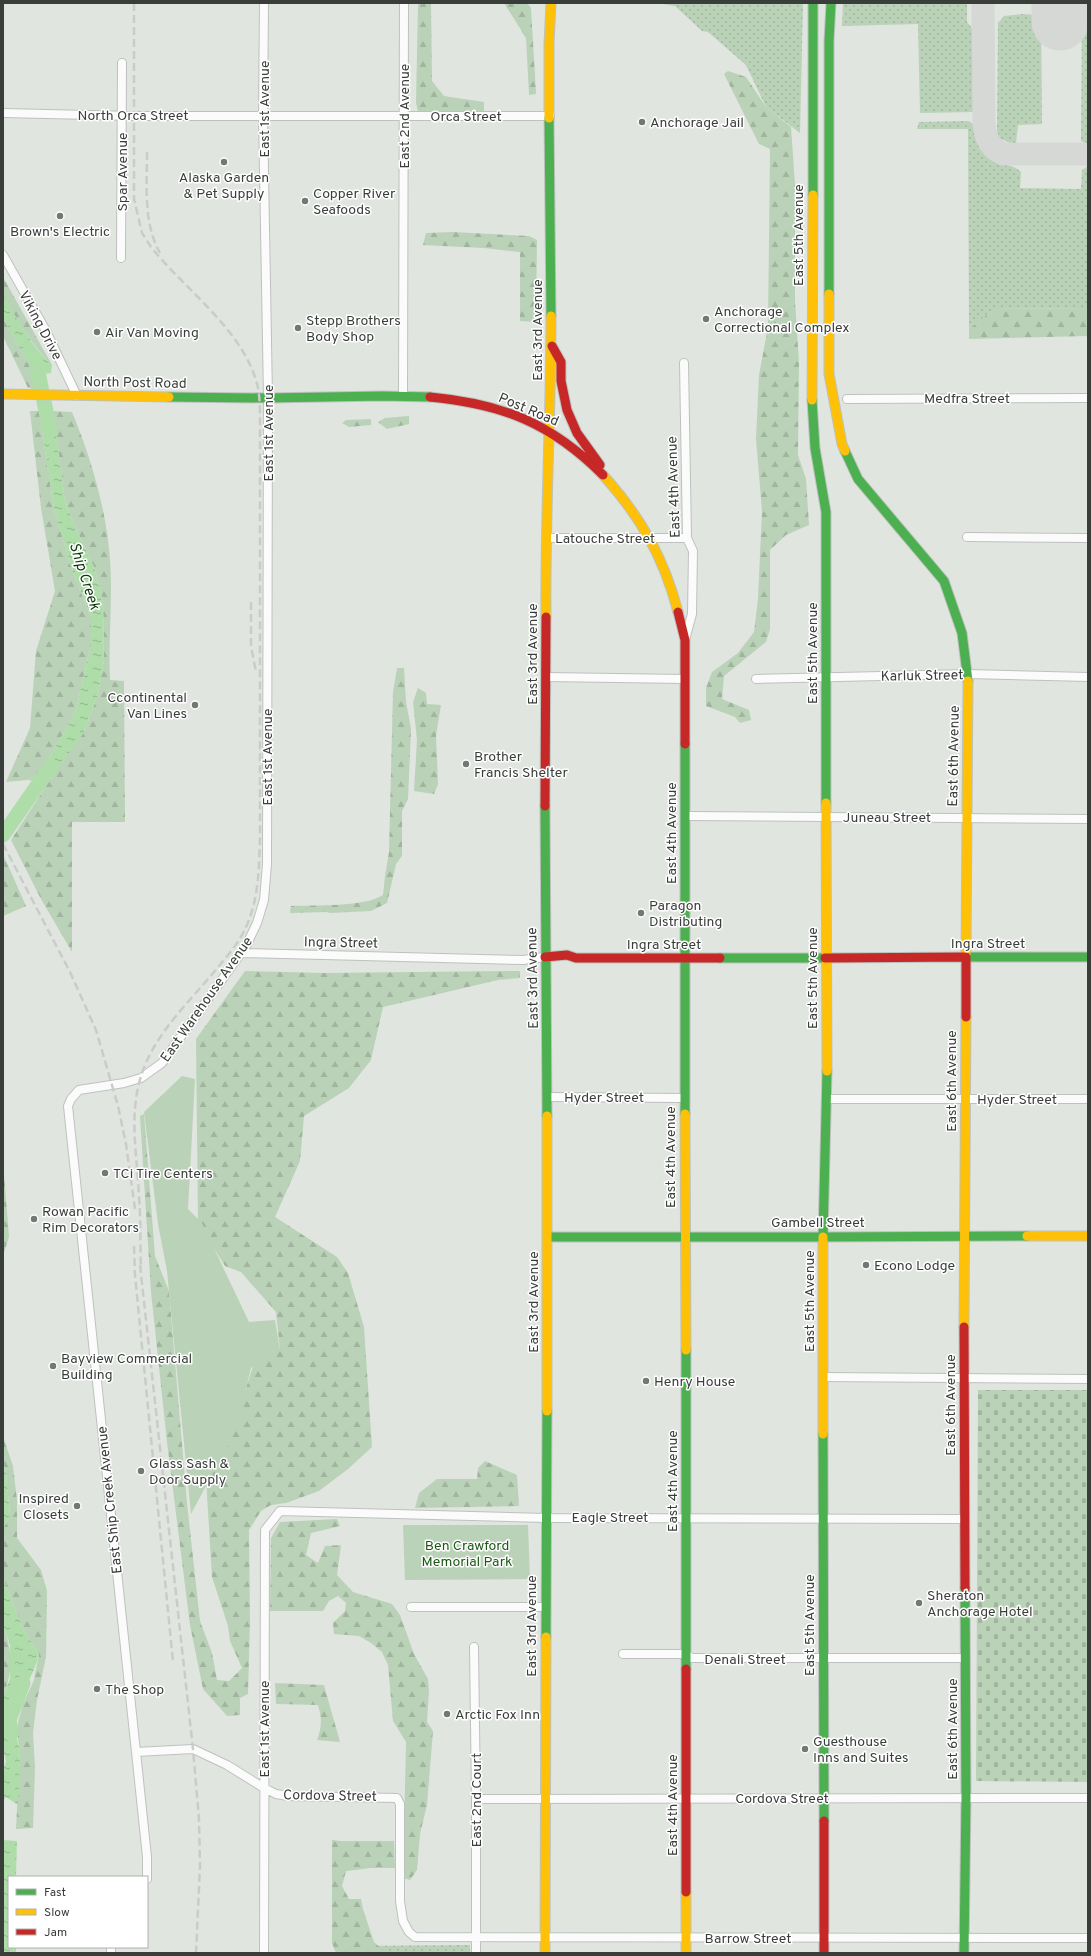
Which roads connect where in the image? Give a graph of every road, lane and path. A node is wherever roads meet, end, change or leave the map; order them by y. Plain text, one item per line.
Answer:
1 (264, 3) edge
2 (404, 3) edge
3 (551, 3) edge
4 (813, 3) edge
5 (831, 3) edge
6 (122, 63) dead end
7 (3, 113) edge
8 (263, 115) junction
9 (122, 116) junction
10 (405, 116) junction
11 (550, 116) junction
12 (3, 255) edge
13 (121, 258) dead end
14 (551, 344) junction
15 (684, 363) dead end
16 (3, 394) edge
17 (77, 396) junction
18 (403, 397) junction
19 (268, 398) junction
20 (1088, 398) edge
21 (846, 399) dead end
22 (548, 431) junction
23 (650, 537) junction
24 (546, 538) junction
25 (687, 538) junction
26 (967, 538) dead end
27 (1088, 538) edge
28 (685, 640) junction
29 (968, 674) junction
30 (546, 677) junction
31 (826, 677) junction
32 (1088, 677) edge
33 (685, 679) junction
34 (756, 679) dead end
35 (685, 816) junction
36 (826, 817) junction
37 (966, 818) junction
38 (1088, 819) edge
39 (267, 864) joint
40 (241, 953) junction
41 (545, 957) junction
42 (966, 957) junction
43 (1088, 957) edge
44 (576, 958) junction
45 (684, 958) junction
46 (826, 958) junction
47 (546, 992) junction
48 (547, 1097) junction
49 (684, 1098) junction
50 (827, 1099) junction
51 (965, 1099) junction
52 (1088, 1099) edge
53 (69, 1120) joint
54 (684, 1236) junction
55 (964, 1236) junction
56 (1088, 1236) edge
57 (548, 1237) junction
58 (823, 1237) junction
59 (823, 1378) junction
60 (964, 1379) junction
61 (1088, 1379) edge
62 (280, 1511) joint
63 (686, 1517) junction
64 (823, 1517) junction
65 (546, 1518) junction
66 (965, 1519) junction
67 (411, 1607) dead end
68 (545, 1607) junction
69 (474, 1647) dead end
70 (623, 1654) dead end
71 (685, 1654) junction
72 (965, 1658) junction
73 (823, 1659) junction
74 (136, 1752) junction
75 (264, 1788) junction
76 (687, 1798) junction
77 (966, 1798) junction
78 (1088, 1798) edge
79 (476, 1799) junction
80 (546, 1799) junction
81 (823, 1799) junction
82 (147, 1876) edge
83 (409, 1932) joint
84 (545, 1936) junction
85 (476, 1937) junction
86 (686, 1938) junction
87 (824, 1938) junction
88 (964, 1938) junction
89 (1088, 1938) edge
90 (264, 1953) edge
91 (476, 1953) edge
92 (545, 1953) edge
93 (686, 1953) edge
94 (824, 1953) edge
95 (964, 1953) edge

1 - 8 street, East 1st Avenue
2 - 10 street, East 2nd Avenue
3 - 11 main road, East 3rd Avenue
4 - 31 main road, East 5th Avenue
5 - 29 main road, East 6th Avenue
6 - 9 street, Spar Avenue
7 - 9 street, North Orca Street
8 - 9 street, North Orca Street
8 - 10 street, Orca Street
8 - 19 street, East 1st Avenue
9 - 13 street, Spar Avenue
10 - 11 street, Orca Street
10 - 18 street, East 2nd Avenue
11 - 14 main road, East 3rd Avenue
12 - 17 street, Viking Drive
14 - 22 main road, East 3rd Avenue
14 - 23 main road
15 - 25 street, East 4th Avenue
16 - 17 main road, North Post Road
17 - 19 main road, North Post Road
18 - 19 main road, Post Road
18 - 22 main road, Post Road
19 - 39 street, East 1st Avenue
20 - 21 street, Medfra Street
22 - 23 main road, Post Road
22 - 24 main road, East 3rd Avenue
23 - 24 street, Latouche Street
23 - 25 street, Latouche Street
23 - 28 main road, Post Road
24 - 30 main road, East 3rd Avenue
25 - 28 street, East 4th Avenue
26 - 27 street
28 - 33 main road, East 4th Avenue
29 - 31 street, Karluk Street
29 - 32 street, Karluk Street
29 - 37 main road, East 6th Avenue
30 - 33 street
30 - 41 main road, East 3rd Avenue
31 - 34 street, Karluk Street
31 - 36 main road, East 5th Avenue
33 - 35 main road, East 4th Avenue
35 - 36 street, Juneau Street
35 - 45 main road, East 4th Avenue
36 - 37 street, Juneau Street
36 - 46 main road, East 5th Avenue
37 - 38 street, Juneau Street
37 - 42 main road, East 6th Avenue
39 - 40 street, East Warehouse Avenue
40 - 41 street, Ingra Street
40 - 53 street, East Warehouse Avenue
41 - 44 main road, Ingra Street
41 - 47 main road, East 3rd Avenue
42 - 43 main road, Ingra Street
42 - 46 main road, Ingra Street
42 - 51 main road, East 6th Avenue
44 - 45 main road, Ingra Street
44 - 47 main road
45 - 46 main road, Ingra Street
45 - 49 main road, East 4th Avenue
46 - 50 main road, East 5th Avenue
47 - 48 main road, East 3rd Avenue
48 - 49 street, Hyder Street
48 - 57 main road, East 3rd Avenue
49 - 54 main road, East 4th Avenue
50 - 51 street, Hyder Street
50 - 58 main road, East 5th Avenue
51 - 52 street, Hyder Street
51 - 55 main road, East 6th Avenue
53 - 74 street, East Ship Creek Avenue
54 - 57 main road, Gambell Street
54 - 58 main road, Gambell Street
54 - 63 main road, East 4th Avenue
55 - 56 main road, Gambell Street
55 - 58 main road, Gambell Street
55 - 60 main road, East 6th Avenue
57 - 65 main road, East 3rd Avenue
58 - 59 main road, East 5th Avenue
59 - 60 street
59 - 64 main road, East 5th Avenue
60 - 61 street
60 - 66 main road, East 6th Avenue
62 - 65 street, Eagle Street
62 - 75 street, East 1st Avenue
63 - 64 street, Eagle Street
63 - 65 street, Eagle Street
63 - 71 main road, East 4th Avenue
64 - 66 street, Eagle Street
64 - 73 main road, East 5th Avenue
65 - 68 main road, East 3rd Avenue
66 - 72 main road, East 6th Avenue
67 - 68 street
68 - 80 main road, East 3rd Avenue
69 - 79 street, East 2nd Court
70 - 71 street, Denali Street
71 - 73 street, Denali Street
71 - 76 main road, East 4th Avenue
72 - 73 street, Denali Street
72 - 77 main road, East 6th Avenue
73 - 81 main road, East 5th Avenue
74 - 75 street, Cordova Street
74 - 82 street, East Ship Creek Avenue
75 - 83 street, Cordova Street
75 - 90 street, East 1st Avenue
76 - 80 street, Cordova Street
76 - 81 street, Cordova Street
76 - 86 main road, East 4th Avenue
77 - 78 street, Cordova Street
77 - 81 street, Cordova Street
77 - 88 main road, East 6th Avenue
79 - 80 street, Cordova Street
79 - 85 street, East 2nd Court
80 - 84 main road, East 3rd Avenue
81 - 87 main road, East 5th Avenue
83 - 85 street, Barrow Street
84 - 85 street, Barrow Street
84 - 86 street, Barrow Street
84 - 92 main road, East 3rd Avenue
85 - 91 street, East 2nd Court
86 - 87 street, Barrow Street
86 - 93 main road, East 4th Avenue
87 - 88 street, Barrow Street
87 - 94 main road, East 5th Avenue
88 - 89 street, Barrow Street
88 - 95 main road, East 6th Avenue

